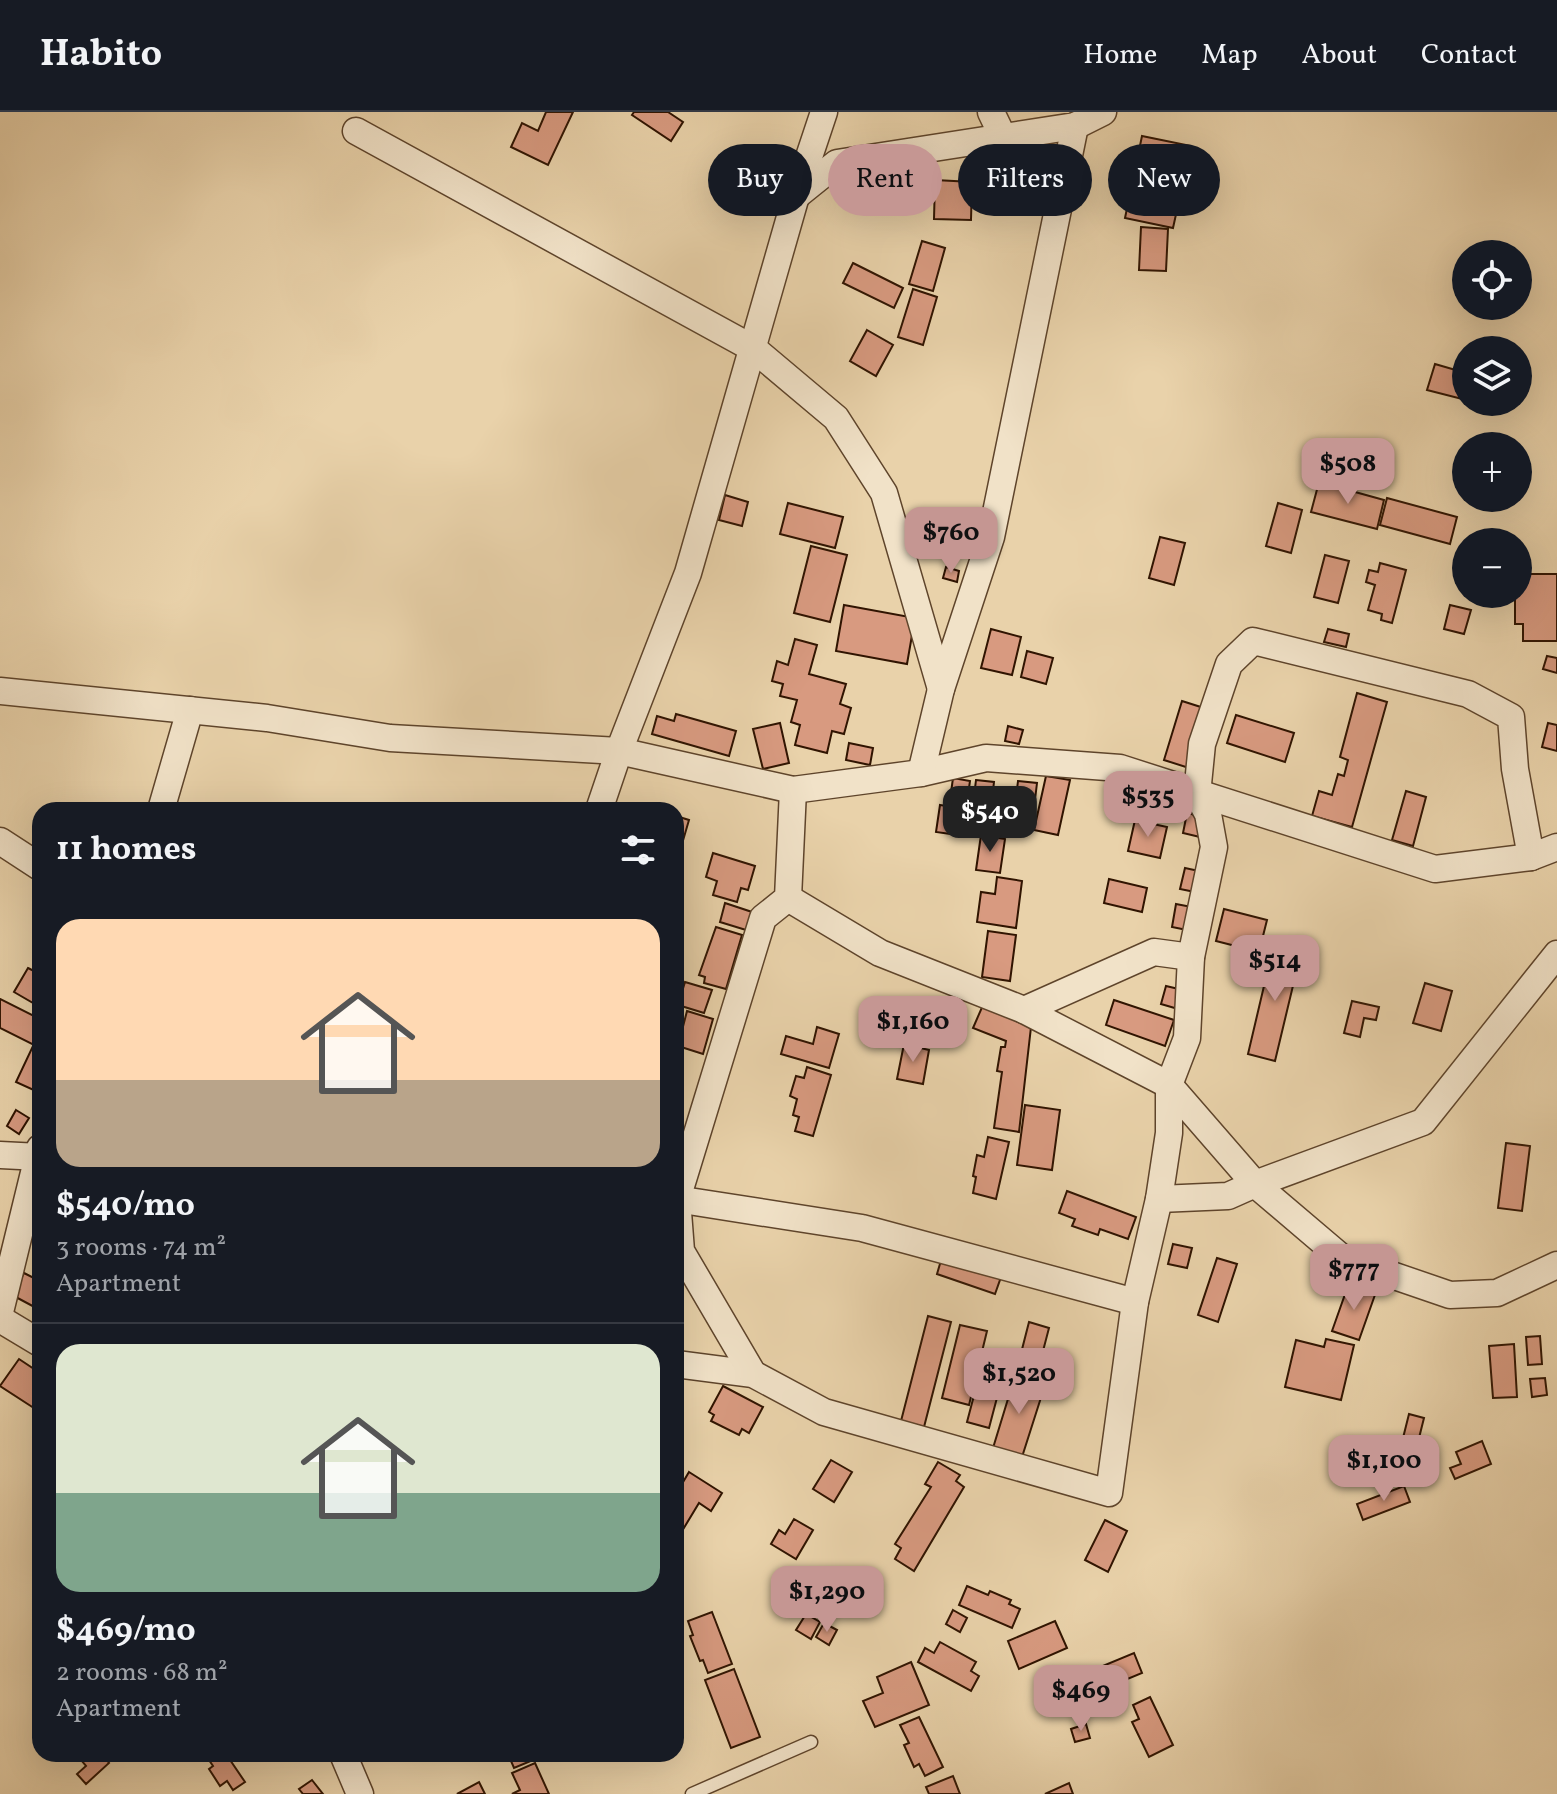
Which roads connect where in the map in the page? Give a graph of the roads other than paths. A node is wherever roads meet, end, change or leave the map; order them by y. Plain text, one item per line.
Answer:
1 (824, 112) edge
2 (991, 112) edge
3 (1103, 112) edge
4 (1075, 126) junction
5 (356, 131) dead end
6 (1003, 137) junction
7 (812, 148) edge
8 (812, 183) edge
9 (791, 216) edge
10 (754, 349) junction
11 (941, 689) junction
12 (0, 691) edge
13 (190, 710) junction
14 (619, 751) junction
15 (921, 773) junction
16 (793, 790) junction
17 (1197, 794) junction
18 (163, 802) edge
19 (602, 802) edge
20 (0, 841) edge
21 (1557, 847) edge
22 (1531, 857) junction
23 (32, 865) edge
24 (788, 898) junction
25 (1557, 954) edge
26 (1191, 957) junction
27 (1024, 1010) junction
28 (1169, 1085) junction
29 (32, 1154) edge
30 (0, 1155) edge
31 (684, 1176) edge
32 (32, 1182) edge
33 (1255, 1184) junction
34 (1159, 1199) junction
35 (684, 1200) edge
36 (684, 1256) edge
37 (1557, 1265) edge
38 (1135, 1302) junction
39 (0, 1312) edge
40 (0, 1319) edge
41 (32, 1338) edge
42 (684, 1365) edge
43 (753, 1374) junction
44 (811, 1742) dead end
45 (346, 1762) edge
46 (360, 1794) edge
47 (692, 1794) edge

1 - 7 street
2 - 6 street
3 - 4 street
4 - 6 street
4 - 11 street
5 - 10 street
6 - 8 street
9 - 10 street
10 - 11 street
10 - 14 street
11 - 15 street
12 - 13 street
13 - 14 street
13 - 18 street
14 - 16 street
14 - 19 street
15 - 16 street
15 - 17 street
16 - 24 street
17 - 22 street
17 - 22 street
17 - 26 street
20 - 23 street
21 - 22 street
24 - 27 street
24 - 31 street
25 - 33 street
26 - 27 street
26 - 28 street
27 - 28 street
28 - 33 street
28 - 34 street
29 - 30 street
32 - 39 street
33 - 34 street
33 - 37 street
34 - 38 street
35 - 38 street
36 - 43 street
38 - 43 street
40 - 41 street
42 - 43 street
44 - 47 lane
45 - 46 street

